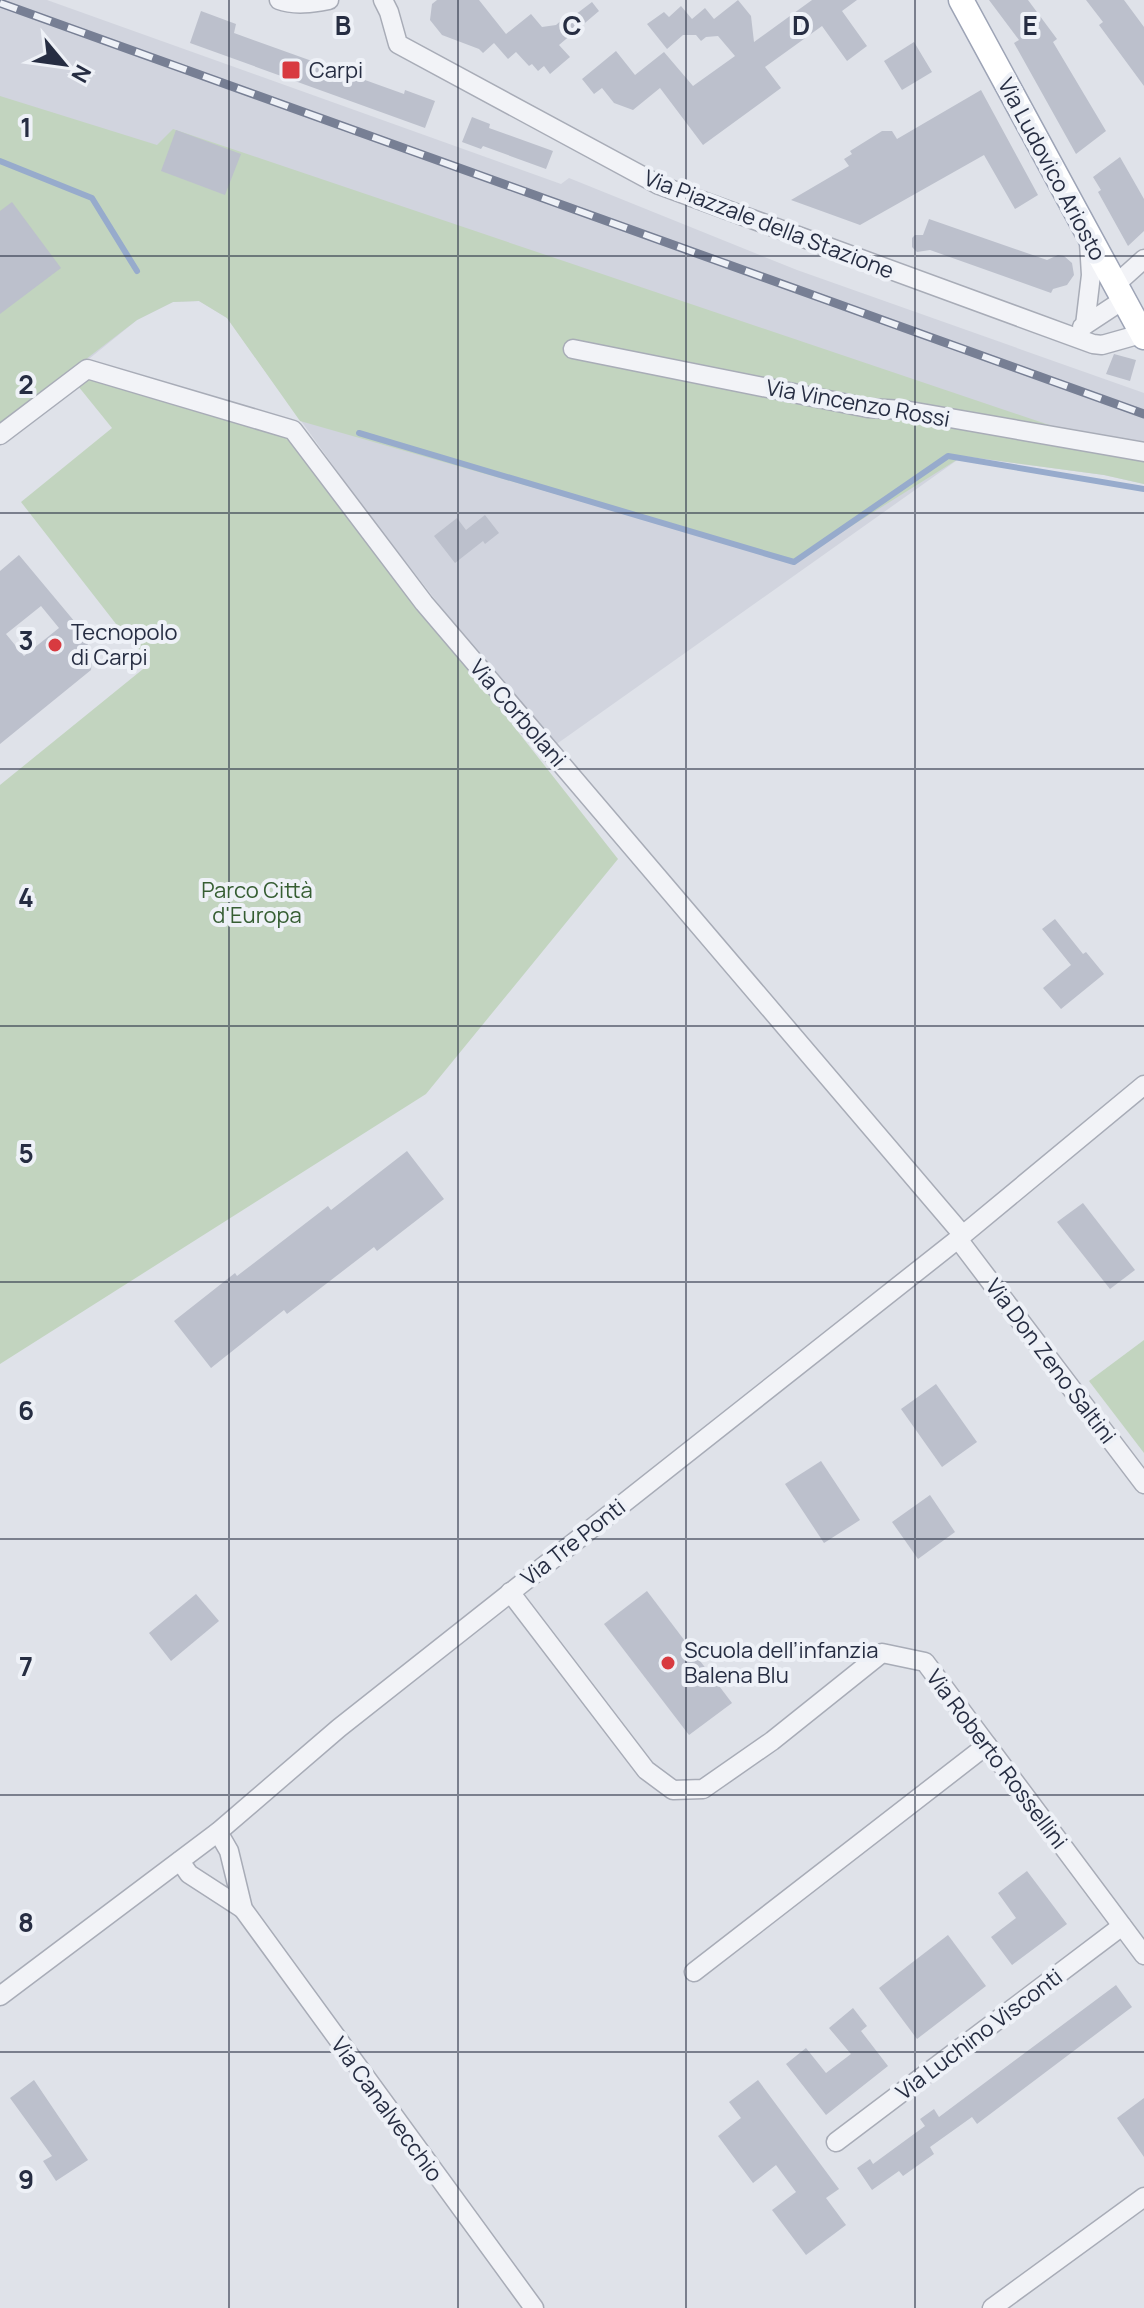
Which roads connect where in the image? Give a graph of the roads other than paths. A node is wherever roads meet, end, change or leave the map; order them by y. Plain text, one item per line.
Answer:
1 (279, 0) edge
2 (329, 0) edge
3 (383, 0) edge
4 (961, 0) edge
5 (1088, 235) junction
6 (1144, 259) edge
7 (1119, 292) junction
8 (1085, 325) junction
9 (1065, 335) junction
10 (1143, 336) edge
11 (573, 349) dead end
12 (0, 435) edge
13 (1144, 452) edge
14 (1144, 1085) edge
15 (960, 1236) junction
16 (1144, 1484) edge
17 (510, 1592) junction
18 (987, 1745) junction
19 (218, 1832) junction
20 (180, 1861) junction
21 (243, 1909) junction
22 (1122, 1926) junction
23 (1144, 1955) edge
24 (694, 1972) dead end
25 (0, 1996) edge
26 (836, 2142) dead end
27 (1144, 2197) edge
28 (534, 2308) edge
29 (992, 2308) edge

1 - 2 street
3 - 9 street, Via Piazzale della Stazione
4 - 5 main road, Via Ludovico Ariosto
5 - 7 main road, Via Ludovico Ariosto
5 - 8 street
6 - 7 street
7 - 8 street
7 - 10 main road, Via Ludovico Ariosto
8 - 9 street
9 - 10 street, Via Piazzale della Stazione
11 - 13 street, Via Vincenzo Rossi
12 - 15 street, Via Corbolani
14 - 15 street, Via Tre Ponti
15 - 16 street, Via Don Zeno Saltini
15 - 17 street, Via Tre Ponti
17 - 18 street, Via Roberto Rossellini
17 - 19 street, Via Tre Ponti
18 - 22 street, Via Roberto Rossellini
18 - 24 street
19 - 20 street, Via Tre Ponti
19 - 21 street, Via Canalvecchio
20 - 21 street, Via Canalvecchio
20 - 25 street, Via Tre Ponti
21 - 28 street, Via Canalvecchio
22 - 23 street, Via Roberto Rossellini
22 - 26 street, Via Luchino Visconti
27 - 29 street

